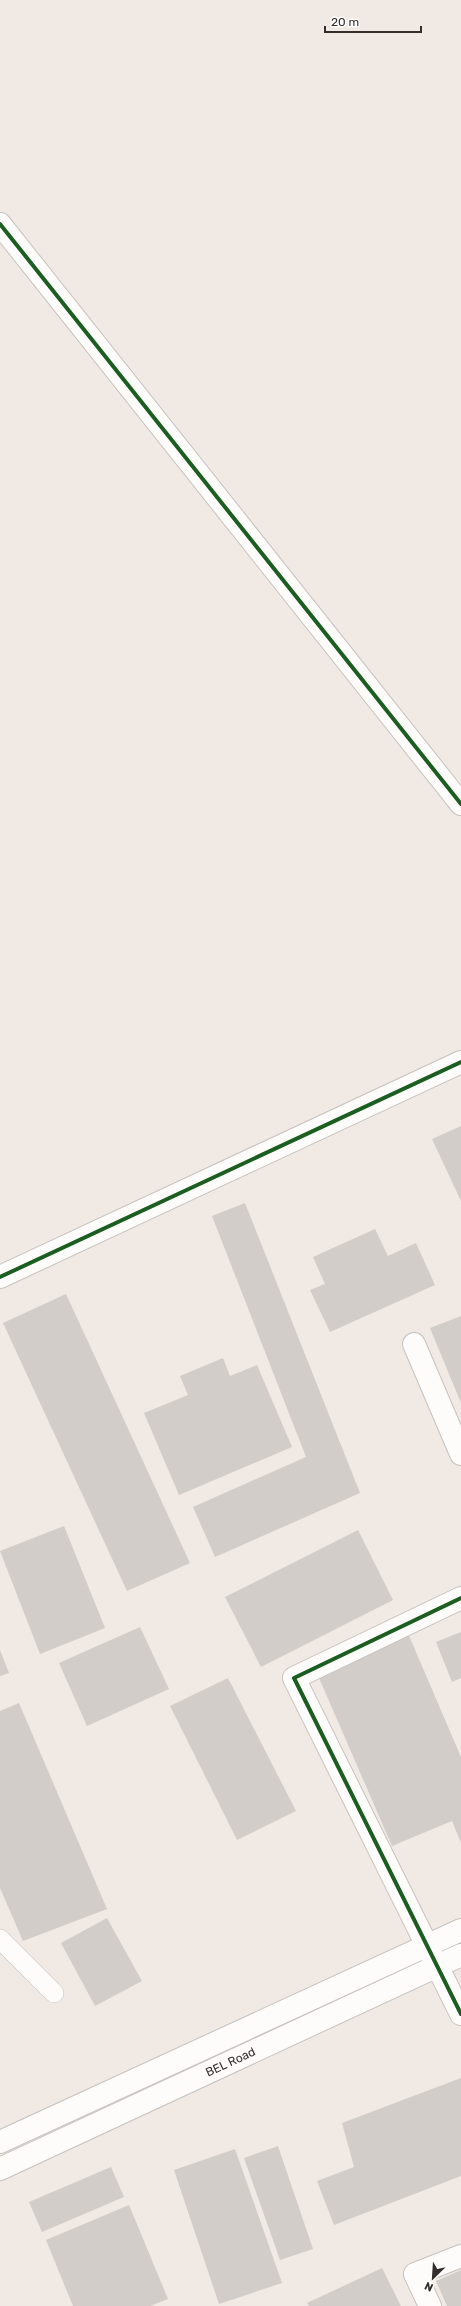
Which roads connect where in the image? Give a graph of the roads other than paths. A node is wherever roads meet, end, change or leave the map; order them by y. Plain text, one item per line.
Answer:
1 (0, 224) edge
2 (461, 804) edge
3 (461, 1062) edge
4 (0, 1277) edge
5 (414, 1344) dead end
6 (461, 1454) edge
7 (461, 1598) edge
8 (461, 1930) edge
9 (0, 1939) edge
10 (426, 1945) junction
11 (461, 1955) edge
12 (436, 1966) junction
13 (54, 1993) dead end
14 (461, 2014) edge
15 (246, 2028) junction
16 (256, 2050) junction
17 (0, 2142) edge
18 (0, 2169) edge
19 (461, 2256) edge
20 (430, 2306) edge

1 - 2 street
3 - 4 street
5 - 6 street
7 - 10 street
8 - 10 street, BEL Road
9 - 13 lane
10 - 12 street
10 - 15 street, BEL Road
11 - 12 street, BEL Road
12 - 14 street
12 - 16 street, BEL Road
15 - 16 street
15 - 17 street, BEL Road
16 - 18 street, BEL Road
19 - 20 street

